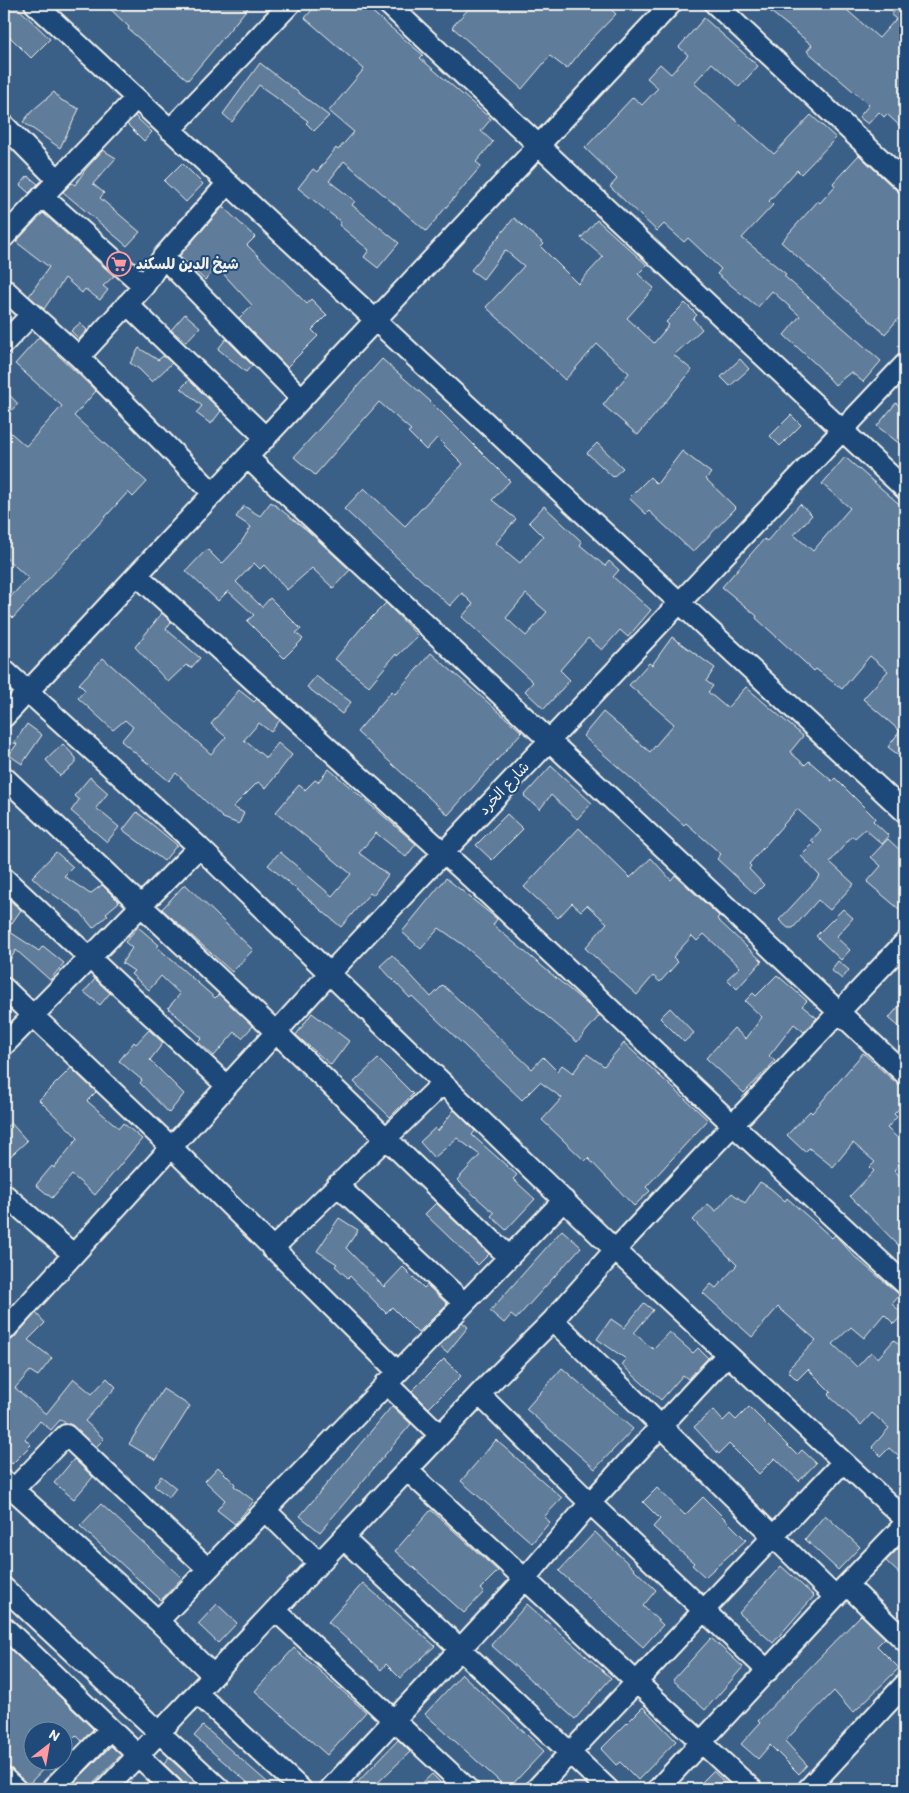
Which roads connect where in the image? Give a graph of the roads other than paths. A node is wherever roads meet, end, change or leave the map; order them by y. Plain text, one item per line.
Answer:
1 (35, 4) edge
2 (290, 4) edge
3 (388, 4) edge
4 (671, 4) edge
5 (715, 4) edge
6 (136, 98) junction
7 (4, 125) edge
8 (170, 130) junction
9 (538, 146) junction
10 (58, 180) junction
11 (905, 182) edge
12 (228, 183) junction
13 (42, 196) junction
14 (4, 237) edge
15 (164, 257) junction
16 (144, 286) junction
17 (4, 289) edge
18 (127, 304) junction
19 (31, 315) junction
20 (375, 320) junction
21 (4, 343) edge
22 (79, 357) junction
23 (905, 364) edge
24 (302, 399) junction
25 (844, 429) junction
26 (266, 438) junction
27 (246, 457) junction
28 (905, 489) edge
29 (214, 493) junction
30 (137, 575) junction
31 (679, 603) junction
32 (4, 670) edge
33 (27, 692) junction
34 (4, 717) edge
35 (549, 740) junction
36 (4, 777) edge
37 (905, 812) edge
38 (199, 847) junction
39 (442, 854) junction
40 (4, 878) edge
41 (141, 906) junction
42 (905, 942) edge
43 (89, 959) junction
44 (330, 973) junction
45 (4, 988) edge
46 (839, 1012) junction
47 (33, 1016) junction
48 (276, 1032) junction
49 (4, 1046) edge
50 (905, 1074) edge
51 (443, 1083) junction
52 (227, 1086) junction
53 (733, 1125) junction
54 (386, 1138) junction
55 (171, 1147) junction
56 (338, 1185) junction
57 (4, 1194) edge
58 (564, 1200) junction
59 (272, 1249) junction
60 (615, 1250) junction
61 (73, 1254) junction
62 (509, 1256) junction
63 (905, 1284) edge
64 (464, 1304) junction
65 (553, 1320) junction
66 (4, 1331) edge
67 (726, 1356) junction
68 (392, 1377) junction
69 (479, 1394) junction
70 (661, 1426) junction
71 (440, 1435) junction
72 (842, 1462) junction
73 (407, 1470) junction
74 (8, 1485) edge
75 (590, 1503) junction
76 (265, 1510) junction
77 (903, 1512) edge
78 (773, 1536) junction
79 (343, 1538) junction
80 (319, 1563) junction
81 (208, 1569) junction
82 (525, 1579) junction
83 (4, 1588) edge
84 (841, 1591) junction
85 (275, 1610) junction
86 (704, 1610) junction
87 (158, 1621) junction
88 (4, 1627) edge
89 (905, 1641) edge
90 (460, 1649) junction
91 (768, 1671) junction
92 (213, 1675) junction
93 (636, 1682) junction
94 (905, 1684) edge
95 (197, 1692) junction
96 (394, 1720) junction
97 (110, 1729) junction
98 (158, 1734) junction
99 (702, 1742) junction
100 (570, 1753) junction
101 (138, 1756) junction
102 (4, 1778) edge
103 (16, 1789) edge
104 (52, 1789) edge
105 (108, 1789) edge
106 (173, 1789) edge
107 (220, 1789) edge
108 (301, 1789) edge
109 (330, 1789) edge
110 (468, 1789) edge
111 (536, 1789) edge
112 (608, 1789) edge
113 (658, 1789) edge
114 (752, 1789) edge
115 (808, 1789) edge

1 - 6 street
2 - 8 street
3 - 9 street
4 - 9 street
5 - 11 street
6 - 8 street
6 - 10 street
7 - 10 street
8 - 12 street
9 - 20 street
9 - 25 street
10 - 13 street
12 - 15 street
12 - 20 street
13 - 14 street
13 - 16 street
15 - 16 street
15 - 24 street
16 - 18 street
17 - 19 street
18 - 22 street
18 - 26 street
19 - 21 street
19 - 22 street
20 - 24 street
20 - 31 street
22 - 29 street
23 - 25 street, شارع الخرد
24 - 26 street
25 - 28 street
25 - 31 street, شارع الخرد
26 - 27 street
27 - 29 street
27 - 35 street
29 - 30 street
30 - 33 street
30 - 39 street
31 - 35 street, شارع الخرد
31 - 37 street
32 - 33 street
33 - 34 street
33 - 38 street
35 - 39 street, شارع الخرد
35 - 46 street
36 - 41 street
38 - 41 street
38 - 44 street
39 - 44 street, شارع الخرد
39 - 53 street
40 - 43 street
41 - 43 street
41 - 48 street
42 - 46 street
43 - 47 street
43 - 52 street
44 - 48 street, شارع الخرد
44 - 51 street
45 - 47 street
46 - 50 street
46 - 53 street
47 - 49 street
47 - 55 street
48 - 52 street, شارع الخرد
48 - 54 street
51 - 54 street
51 - 58 street
52 - 55 street, شارع الخرد
53 - 60 street
53 - 63 street
54 - 56 street
54 - 62 street
55 - 59 street
55 - 61 street, شارع الخرد
56 - 59 street
56 - 64 street
57 - 61 street
58 - 60 street
58 - 62 street
59 - 68 street
60 - 65 street
60 - 67 street
61 - 66 street, شارع الخرد
62 - 64 street
64 - 68 street
65 - 69 street
65 - 70 street
67 - 70 street
67 - 72 street
68 - 71 street
68 - 76 street
69 - 71 street
69 - 75 street
70 - 75 street
70 - 78 street
71 - 73 street
72 - 77 street
72 - 78 street
73 - 79 street
73 - 82 street
74 - 81 street
74 - 87 street
75 - 82 street
75 - 86 street
76 - 80 street
76 - 81 street
77 - 84 street
78 - 84 street
78 - 86 street
79 - 80 street
79 - 90 street
80 - 85 street
81 - 87 street
82 - 90 street
82 - 93 street
83 - 98 street
84 - 89 street
84 - 91 street
85 - 92 street
85 - 96 street
86 - 91 street
86 - 93 street
87 - 92 street
88 - 97 street
90 - 96 street
90 - 100 street
91 - 99 street
92 - 95 street
93 - 99 street
93 - 100 street
94 - 115 street
95 - 98 street
95 - 108 street
96 - 109 street
96 - 110 street
97 - 101 street
97 - 104 street
98 - 101 street
98 - 107 street
99 - 113 street
99 - 114 street
100 - 111 street
100 - 112 street
101 - 105 street
101 - 106 street
102 - 103 street

